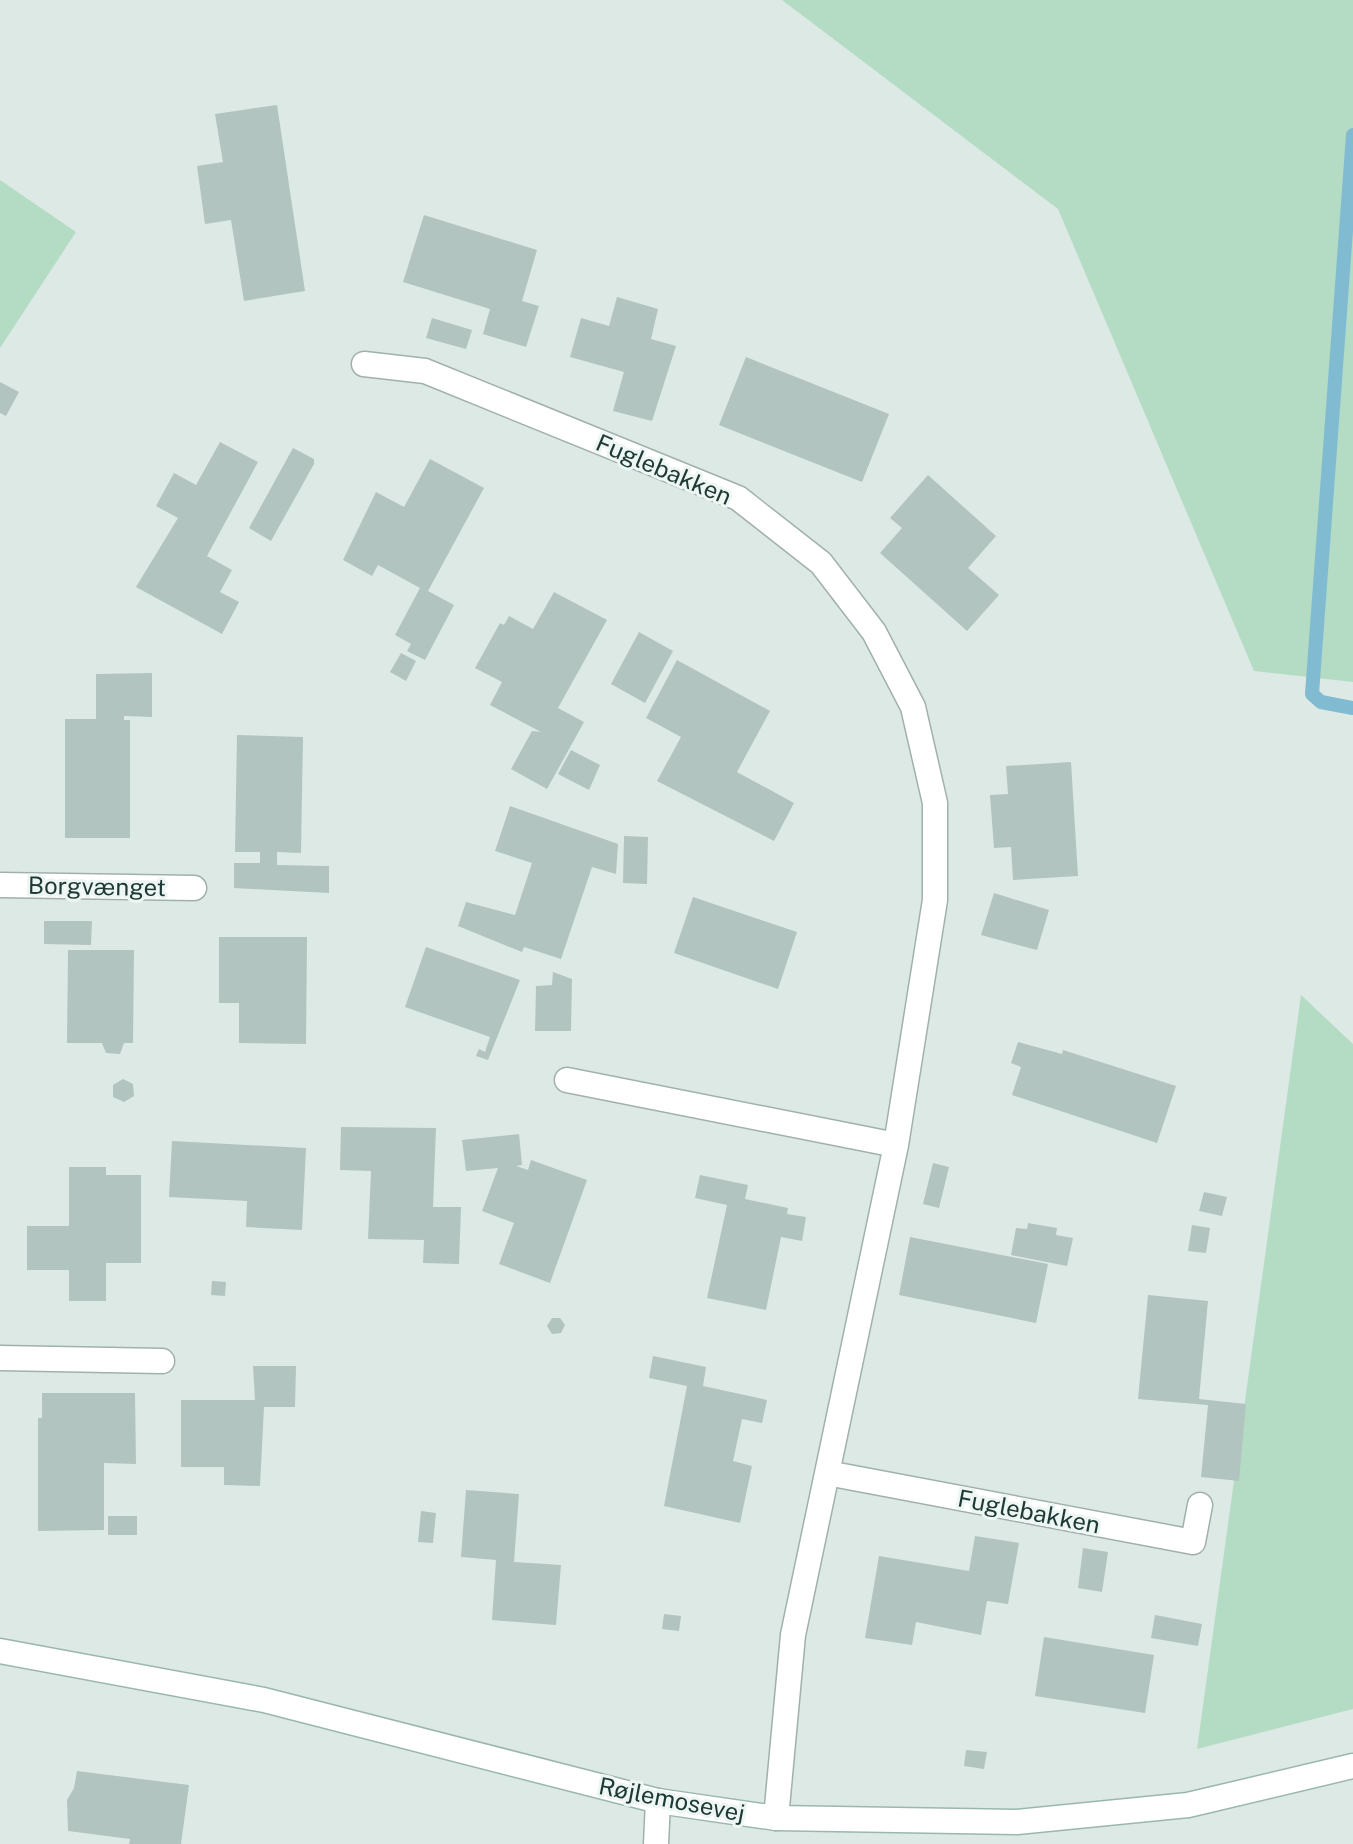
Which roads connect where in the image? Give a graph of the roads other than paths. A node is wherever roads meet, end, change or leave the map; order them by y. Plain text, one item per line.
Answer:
1 (364, 364) dead end
2 (0, 885) edge
3 (194, 888) dead end
4 (567, 1080) dead end
5 (896, 1145) junction
6 (0, 1358) edge
7 (162, 1361) dead end
8 (827, 1473) junction
9 (1200, 1505) dead end
10 (0, 1651) edge
11 (1353, 1766) edge
12 (658, 1801) junction
13 (776, 1818) junction
14 (656, 1844) edge

1 - 5 street, Fuglebakken
2 - 3 street, Borgvænget
4 - 5 street
5 - 8 street, Fuglebakken
6 - 7 street
8 - 9 street, Fuglebakken
8 - 13 street, Fuglebakken
10 - 12 street, Røjlemosevej
11 - 13 street, Røjlemosevej
12 - 13 street, Røjlemosevej
12 - 14 street

